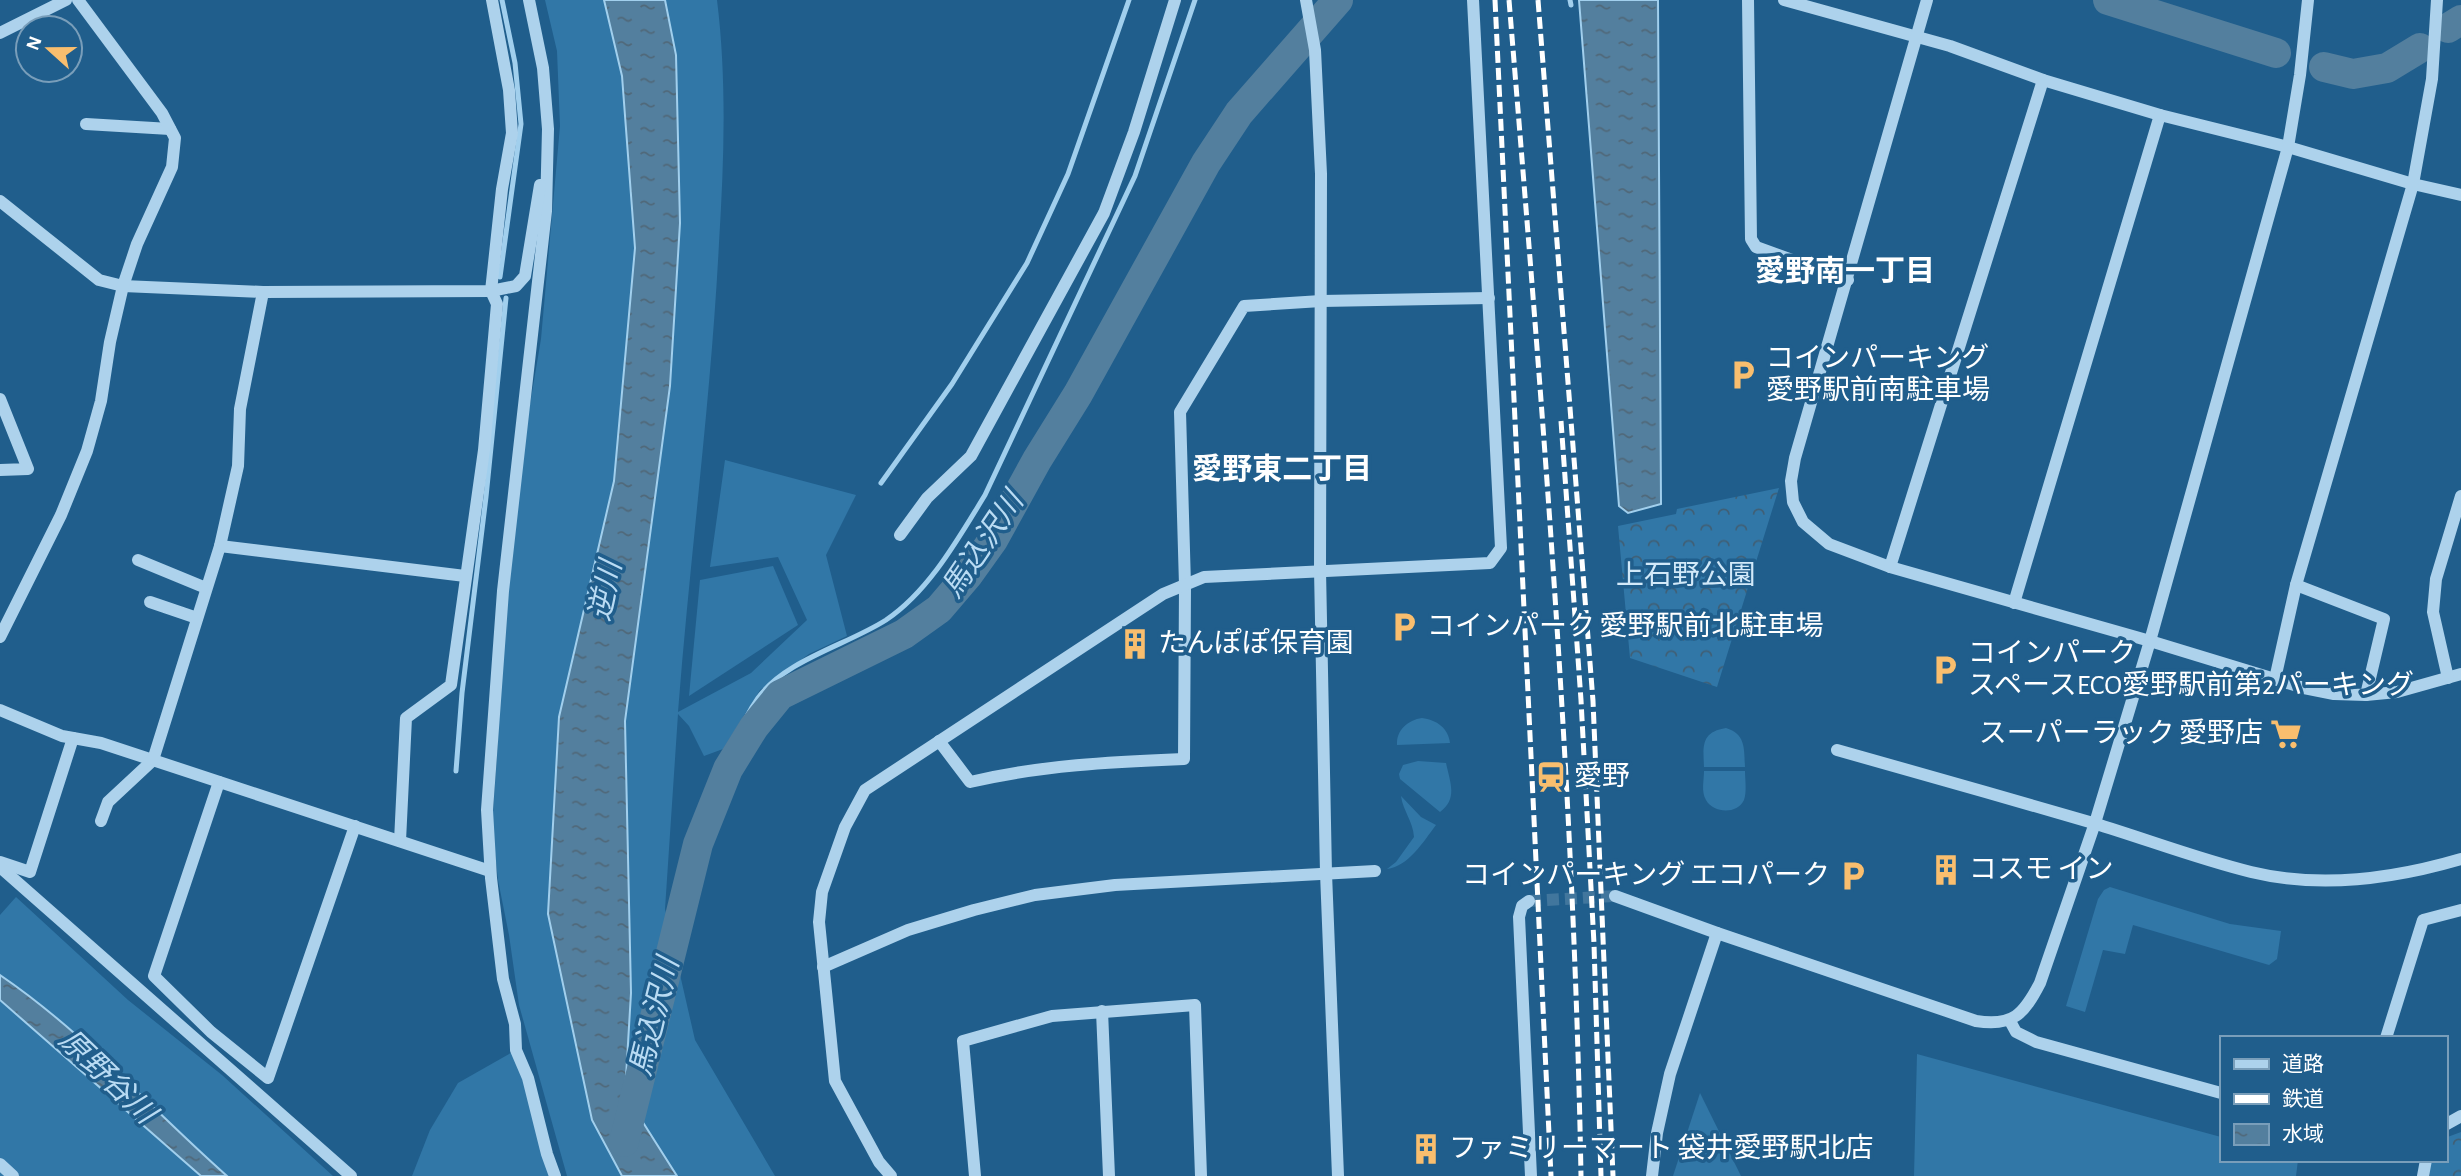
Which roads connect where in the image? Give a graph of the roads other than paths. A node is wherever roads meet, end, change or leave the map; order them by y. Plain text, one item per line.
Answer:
1 (66, 0) edge
2 (78, 0) edge
3 (492, 0) edge
4 (529, 0) edge
5 (1175, 0) edge
6 (1306, 0) edge
7 (1473, 0) edge
8 (1748, 0) edge
9 (1784, 0) edge
10 (1927, 0) edge
11 (2308, 0) edge
12 (2437, 0) edge
13 (0, 33) edge
14 (1916, 36) junction
15 (2043, 80) junction
16 (2160, 115) junction
17 (86, 124) dead end
18 (170, 129) junction
19 (2287, 147) junction
20 (547, 148) junction
21 (2413, 184) junction
22 (2461, 195) edge
23 (0, 201) edge
24 (1847, 280) junction
25 (123, 286) junction
26 (491, 291) junction
27 (263, 292) junction
28 (1489, 298) junction
29 (1321, 301) junction
30 (0, 398) edge
31 (0, 470) edge
32 (2461, 496) edge
33 (900, 535) dead end
34 (220, 546) junction
35 (138, 560) dead end
36 (1890, 567) junction
37 (1320, 569) junction
38 (466, 576) junction
39 (1185, 585) junction
40 (2296, 585) junction
41 (206, 588) junction
42 (150, 602) dead end
43 (2014, 603) junction
44 (197, 618) junction
45 (0, 637) edge
46 (2150, 641) junction
47 (2455, 676) edge
48 (2275, 679) junction
49 (2366, 695) junction
50 (0, 710) edge
51 (73, 738) junction
52 (939, 741) junction
53 (1837, 750) dead end
54 (153, 760) junction
55 (219, 782) junction
56 (102, 821) dead end
57 (2095, 824) junction
58 (355, 826) junction
59 (400, 841) junction
60 (2461, 859) edge
61 (0, 865) edge
62 (490, 871) junction
63 (1375, 871) dead end
64 (1326, 873) junction
65 (1615, 896) tunnel mouth
66 (1529, 901) dead end
67 (2461, 910) edge
68 (1717, 933) junction
69 (823, 967) junction
70 (1102, 1011) junction
71 (2010, 1021) junction
72 (2387, 1036) edge
73 (2220, 1093) edge
74 (0, 1164) edge
75 (13, 1176) edge
76 (351, 1176) edge
77 (555, 1176) edge
78 (891, 1176) edge
79 (975, 1176) edge
80 (1109, 1176) edge
81 (1201, 1176) edge
82 (1338, 1176) edge
83 (1531, 1176) edge
84 (1652, 1176) edge

1 - 13 street
2 - 18 street
3 - 26 street
4 - 20 street
5 - 33 street
6 - 29 street
7 - 28 street
8 - 24 street
9 - 14 street
10 - 14 street
11 - 19 street
12 - 21 street
14 - 15 street
14 - 24 street
15 - 16 street
15 - 36 street
16 - 19 street
16 - 43 street
17 - 18 street
18 - 25 street
19 - 21 street
19 - 46 street
20 - 26 street
20 - 62 street
21 - 22 street
21 - 40 street
23 - 25 street
24 - 36 street
25 - 27 street
25 - 45 street
26 - 27 street
26 - 38 street
27 - 34 street
28 - 29 street
28 - 37 street
29 - 37 street
29 - 39 street
30 - 31 street
32 - 47 street
34 - 38 street
34 - 41 street
35 - 41 street
36 - 43 street
37 - 39 street
37 - 64 street
38 - 59 street
39 - 52 street
39 - 52 street
40 - 48 street
40 - 49 street
41 - 44 street
42 - 44 street
43 - 46 street
44 - 54 street
46 - 48 street
46 - 57 street
47 - 49 street
48 - 49 street
50 - 51 street
51 - 54 street
51 - 61 street
52 - 69 street
53 - 57 street
54 - 55 street
54 - 56 street
55 - 58 street
55 - 58 street
57 - 60 street
57 - 71 street
58 - 59 street
59 - 62 street
61 - 76 street
62 - 77 street
63 - 64 street
64 - 69 street
64 - 82 street
65 - 68 street
66 - 83 street
67 - 72 street
68 - 71 street
68 - 84 street
69 - 78 street
70 - 79 street
70 - 80 street
70 - 81 street
71 - 73 street
74 - 75 street

